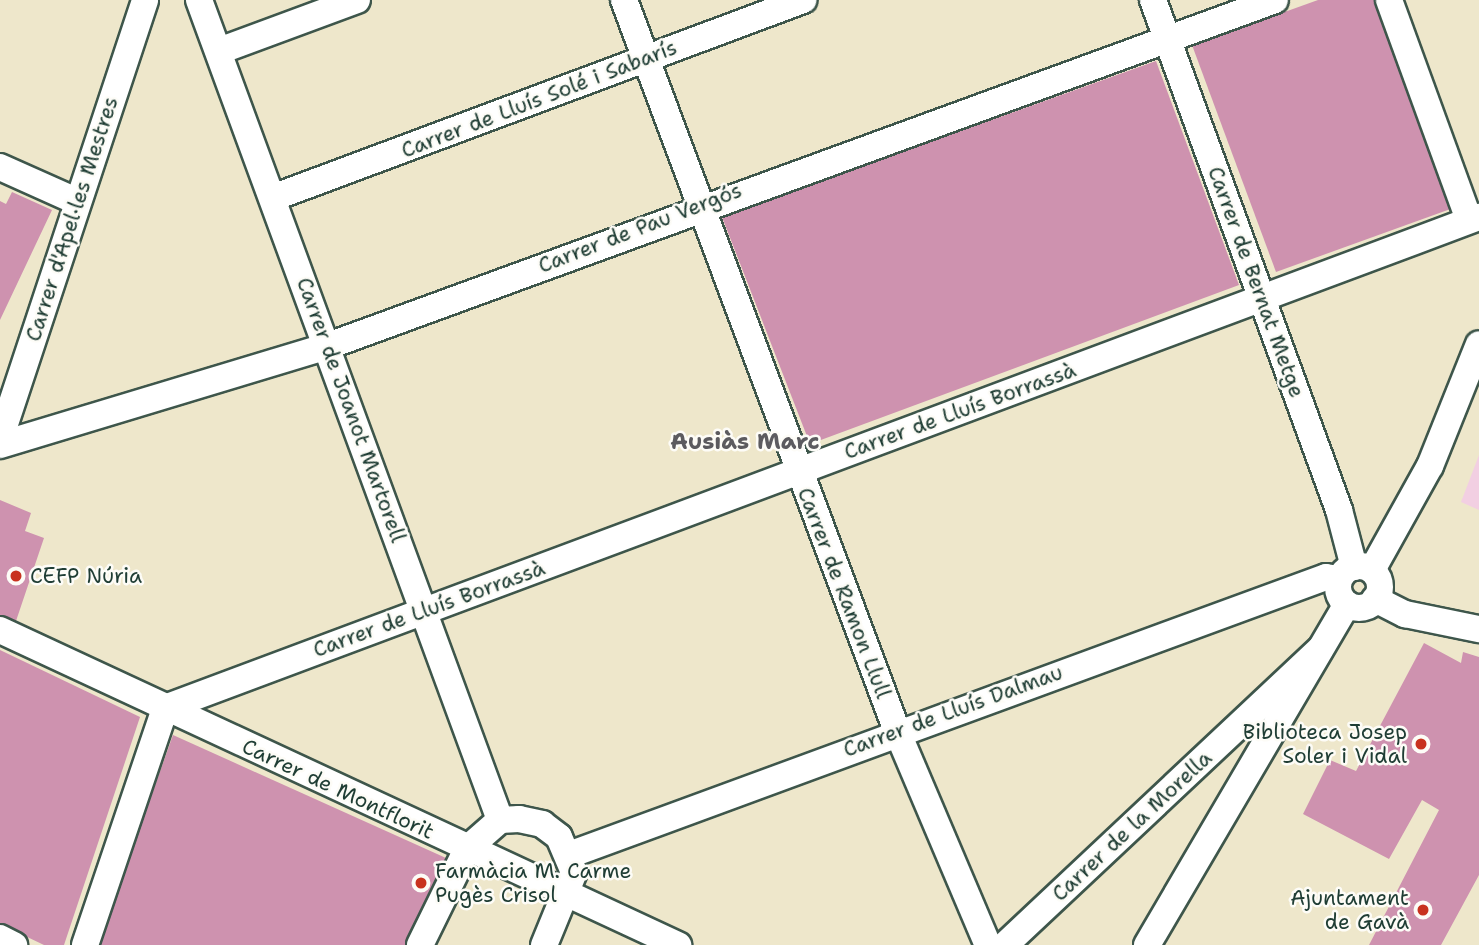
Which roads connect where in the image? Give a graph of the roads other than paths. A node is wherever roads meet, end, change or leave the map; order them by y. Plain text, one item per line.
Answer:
1 (145, 0) edge
2 (199, 0) edge
3 (357, 0) edge
4 (624, 0) edge
5 (803, 0) edge
6 (1153, 0) edge
7 (1275, 0) edge
8 (1389, 0) edge
9 (1166, 39) junction
10 (219, 51) junction
11 (646, 59) junction
12 (0, 167) edge
13 (275, 197) junction
14 (76, 201) junction
15 (701, 205) junction
16 (1474, 217) edge
17 (1263, 299) junction
18 (1479, 344) edge
19 (328, 346) junction
20 (0, 439) edge
21 (0, 444) edge
22 (797, 472) junction
23 (1353, 580) junction
24 (422, 610) junction
25 (0, 629) edge
26 (1479, 629) edge
27 (1320, 649) junction
28 (165, 708) junction
29 (897, 731) junction
30 (500, 820) junction
31 (467, 849) junction
32 (569, 855) junction
33 (569, 896) junction
34 (0, 939) edge
35 (14, 945) edge
36 (85, 945) edge
37 (420, 945) edge
38 (544, 945) edge
39 (678, 945) edge
40 (988, 945) edge
41 (1005, 945) edge
42 (1147, 945) edge

1 - 14 street, Carrer d'Apel·les Mestres
2 - 10 street, Carrer de Joanot Martorell
3 - 10 street
4 - 11 street, Carrer de Ramon Llull
5 - 11 street, Carrer de Lluís Solé i Sabarís
6 - 9 street, Carrer de Bernat Metge
7 - 9 street, Carrer de Pau Vergós
8 - 16 street
9 - 15 street, Carrer de Pau Vergós
9 - 17 street, Carrer de Bernat Metge
10 - 13 street, Carrer de Joanot Martorell
11 - 13 street, Carrer de Lluís Solé i Sabarís
11 - 15 street, Carrer de Ramon Llull
12 - 14 street
13 - 19 street, Carrer de Joanot Martorell
14 - 20 street, Carrer d'Apel·les Mestres
15 - 19 street, Carrer de Pau Vergós
15 - 22 street, Carrer de Ramon Llull
16 - 17 street, Carrer de Lluís Borrassà
17 - 22 street, Carrer de Lluís Borrassà
17 - 23 street, Carrer de Bernat Metge
18 - 23 street
19 - 21 street, Carrer de Pau Vergós
19 - 24 street, Carrer de Joanot Martorell
22 - 24 street, Carrer de Lluís Borrassà
22 - 29 street, Carrer de Ramon Llull
23 - 26 street, Carrer de Lluís Dalmau
23 - 27 street
23 - 29 street, Carrer de Lluís Dalmau
24 - 28 street, Carrer de Lluís Borrassà
24 - 30 street, Carrer de Joanot Martorell
25 - 28 street, Carrer de Montflorit
27 - 41 street, Carrer de la Morella
27 - 42 street
28 - 31 street, Carrer de Montflorit
28 - 36 street
29 - 32 street, Carrer de Lluís Dalmau
29 - 40 street, Carrer de Ramon Llull
30 - 31 street
30 - 32 street
31 - 33 street, Carrer de Montflorit
31 - 37 street
32 - 33 street
33 - 38 street
33 - 39 street, Carrer de Montflorit
34 - 35 street

